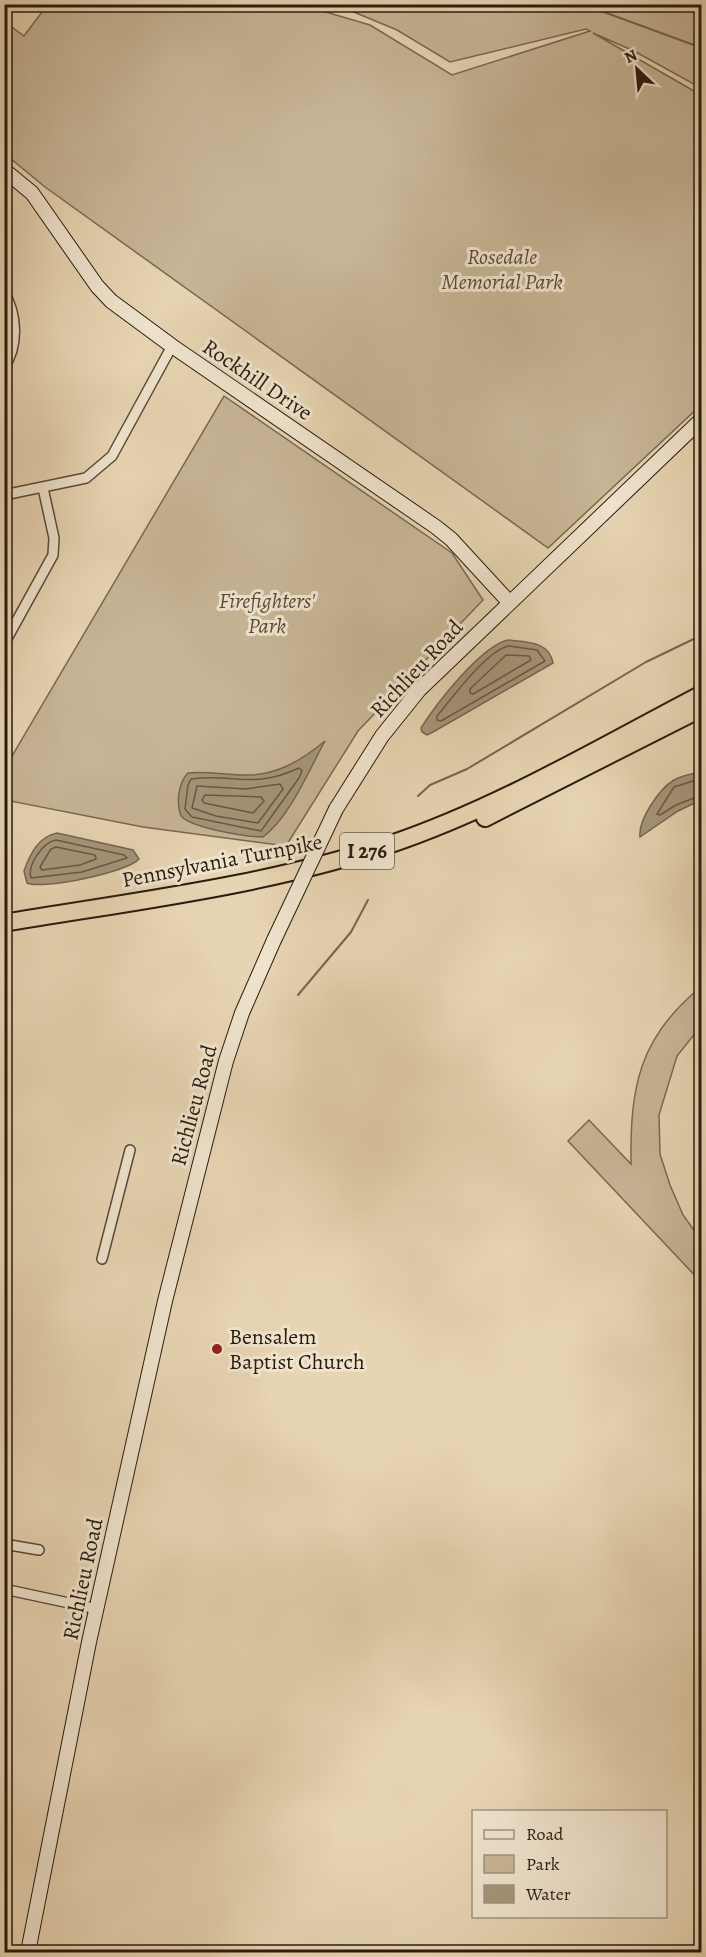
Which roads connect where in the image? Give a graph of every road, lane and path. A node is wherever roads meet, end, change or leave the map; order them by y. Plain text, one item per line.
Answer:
1 (4, 170) edge
2 (4, 292) edge
3 (172, 346) junction
4 (4, 367) edge
5 (702, 419) edge
6 (43, 488) junction
7 (4, 495) edge
8 (509, 602) junction
9 (4, 644) edge
10 (702, 694) edge
11 (702, 708) edge
12 (4, 923) edge
13 (4, 934) edge
14 (130, 1150) dead end
15 (102, 1259) dead end
16 (4, 1544) edge
17 (39, 1550) dead end
18 (4, 1589) edge
19 (97, 1609) junction
20 (28, 1953) edge

1 - 3 main road, Rockhill Drive
2 - 4 street
3 - 6 street
3 - 8 main road, Rockhill Drive
5 - 8 main road, Richlieu Road
6 - 7 street
6 - 9 street
8 - 19 main road, Richlieu Road, bridge
10 - 12 highway, Pennsylvania Turnpike / I 276
11 - 13 highway, Pennsylvania Turnpike / I 276
14 - 15 street
16 - 17 street
18 - 19 street
19 - 20 main road, Richlieu Road

